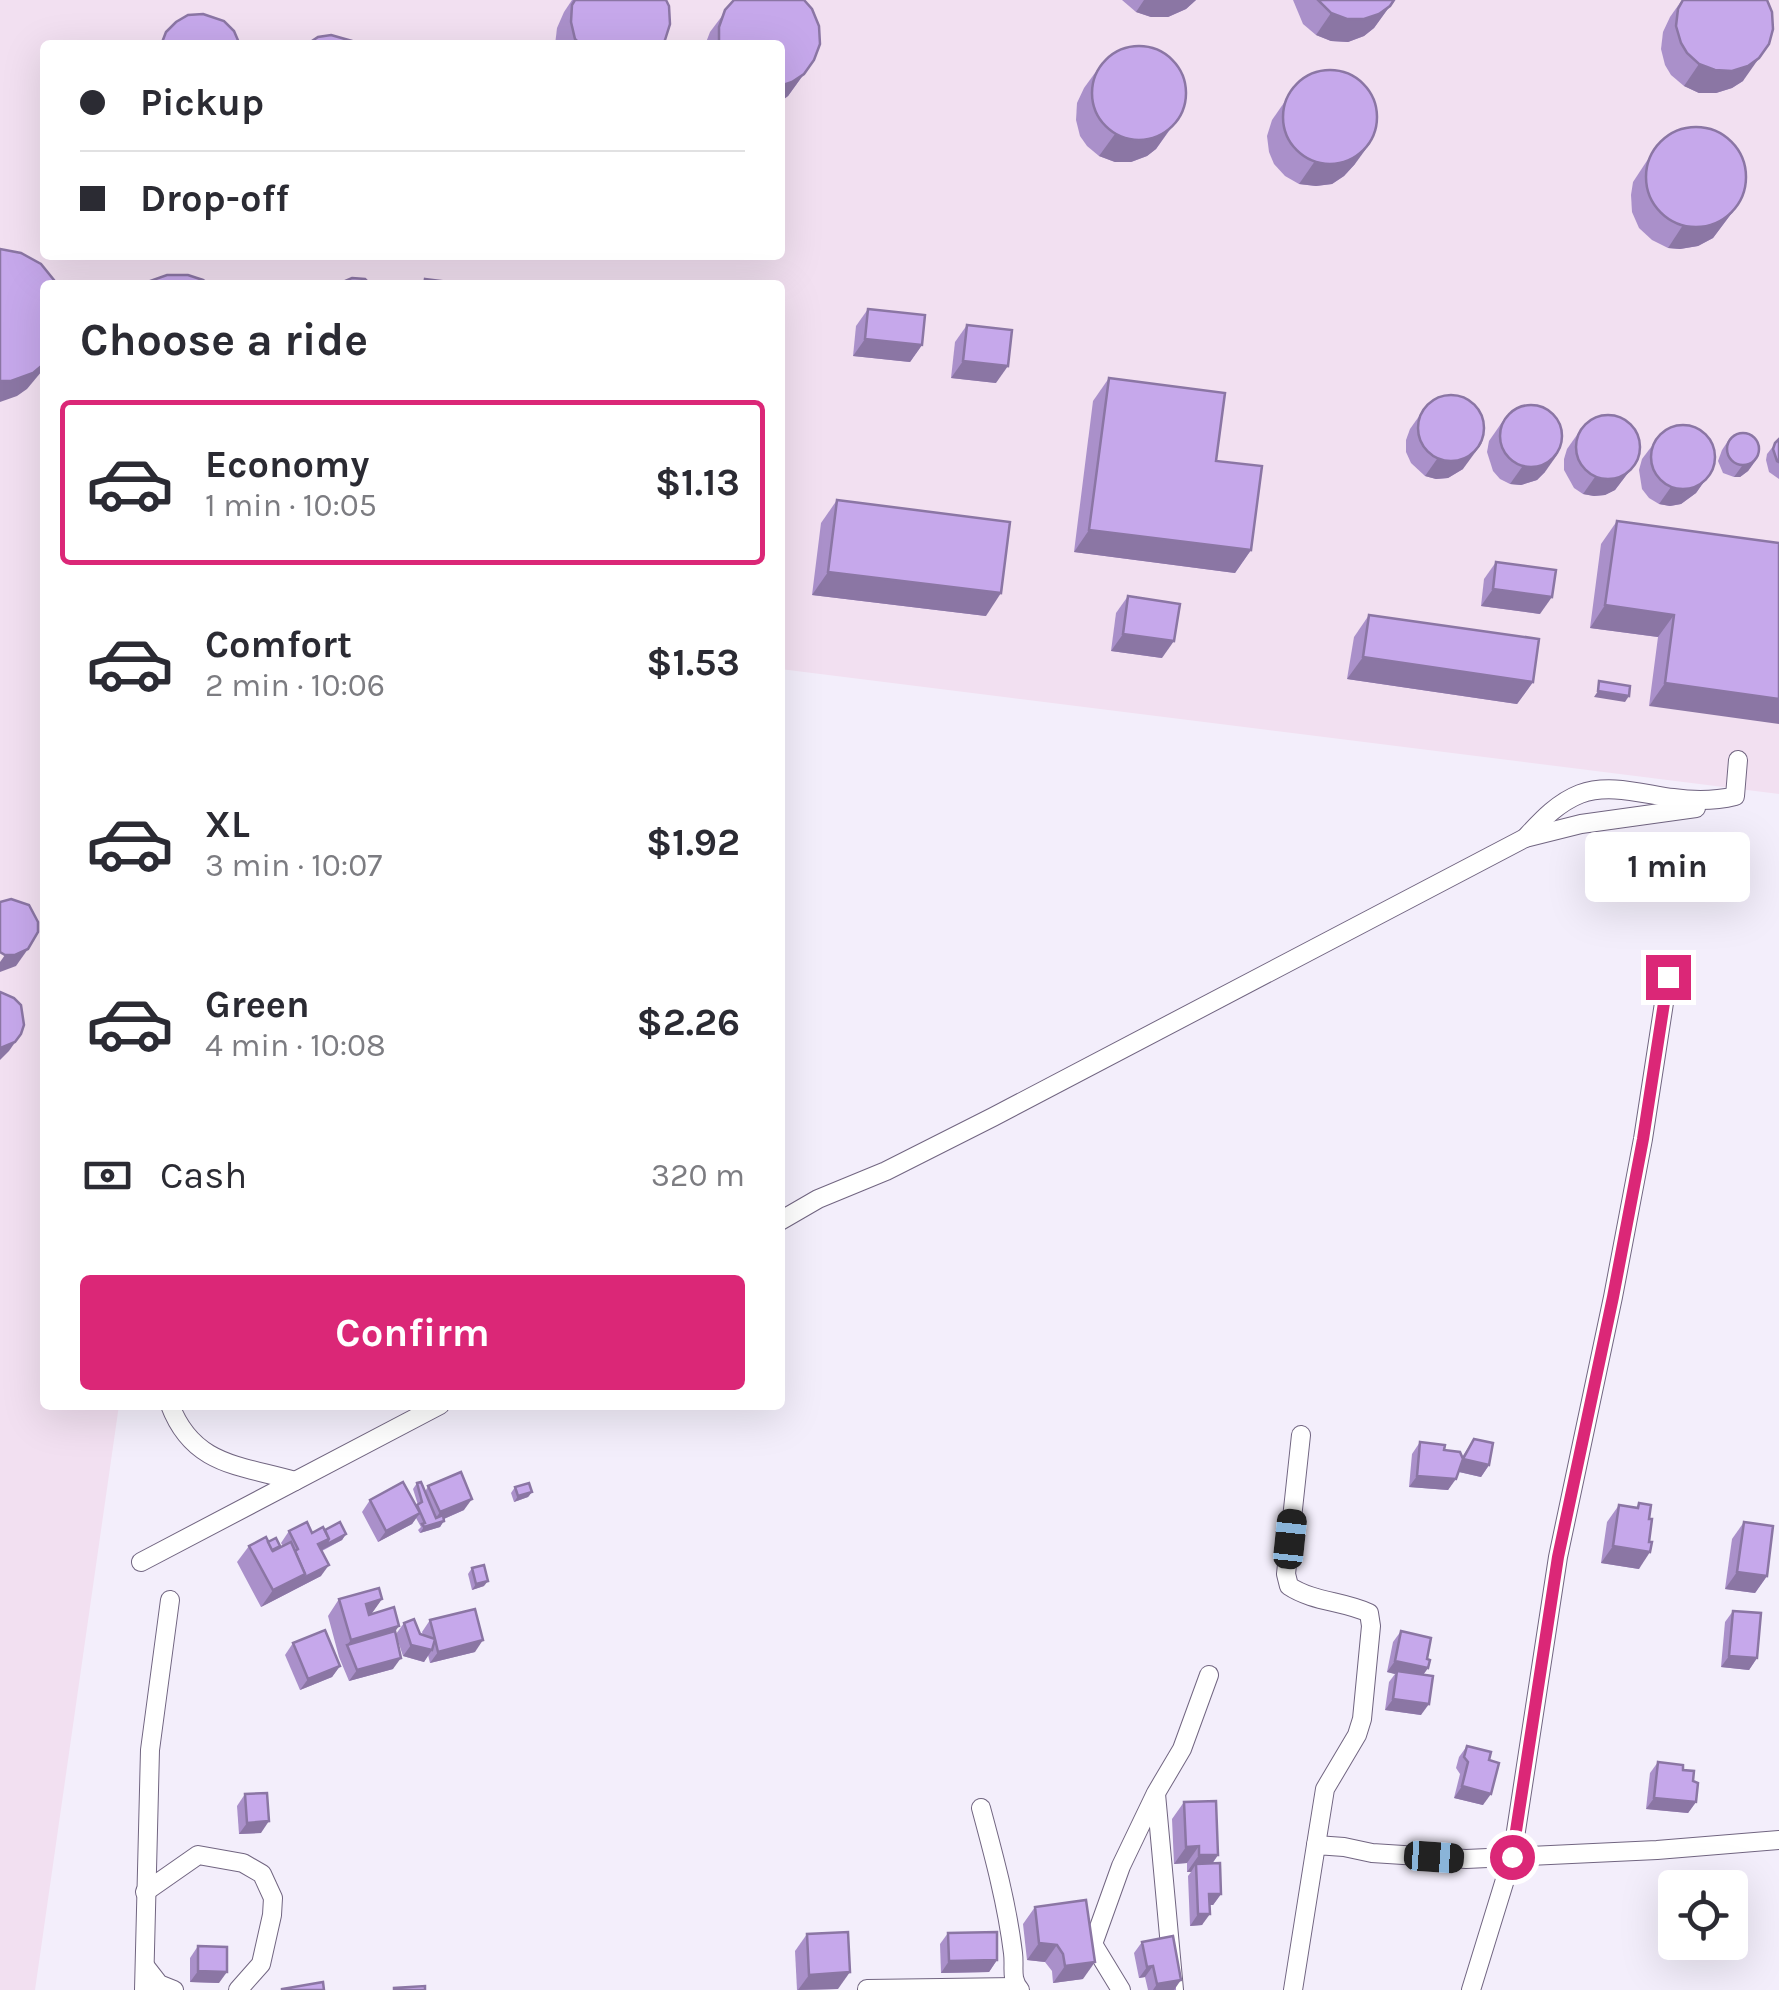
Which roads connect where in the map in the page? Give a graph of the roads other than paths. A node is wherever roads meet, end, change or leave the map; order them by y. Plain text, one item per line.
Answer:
1 (1738, 760) dead end
2 (1717, 800) junction
3 (1524, 838) junction
4 (1668, 977) dead end
5 (785, 1218) edge
6 (172, 1410) edge
7 (431, 1410) edge
8 (1302, 1435) dead end
9 (296, 1481) junction
10 (141, 1562) dead end
11 (170, 1600) dead end
12 (1210, 1675) dead end
13 (1156, 1794) junction
14 (981, 1808) dead end
15 (1779, 1840) edge
16 (1316, 1845) junction
17 (1512, 1857) junction
18 (145, 1892) junction
19 (144, 1966) junction
20 (1017, 1988) edge
21 (866, 1989) edge
22 (144, 1990) edge
23 (174, 1990) edge
24 (238, 1990) edge
25 (1120, 1990) edge
26 (1174, 1990) edge
27 (1293, 1990) edge
28 (1472, 1990) edge

1 - 2 street
2 - 3 street
2 - 3 street
3 - 5 street
4 - 17 street
6 - 9 street
7 - 9 street
8 - 16 street
9 - 10 street
11 - 18 street
12 - 13 street
13 - 25 street
13 - 26 street
14 - 20 street
15 - 17 street
16 - 17 street
16 - 27 street
17 - 28 street
18 - 19 street
18 - 24 street
19 - 22 street
19 - 23 street
20 - 21 street

